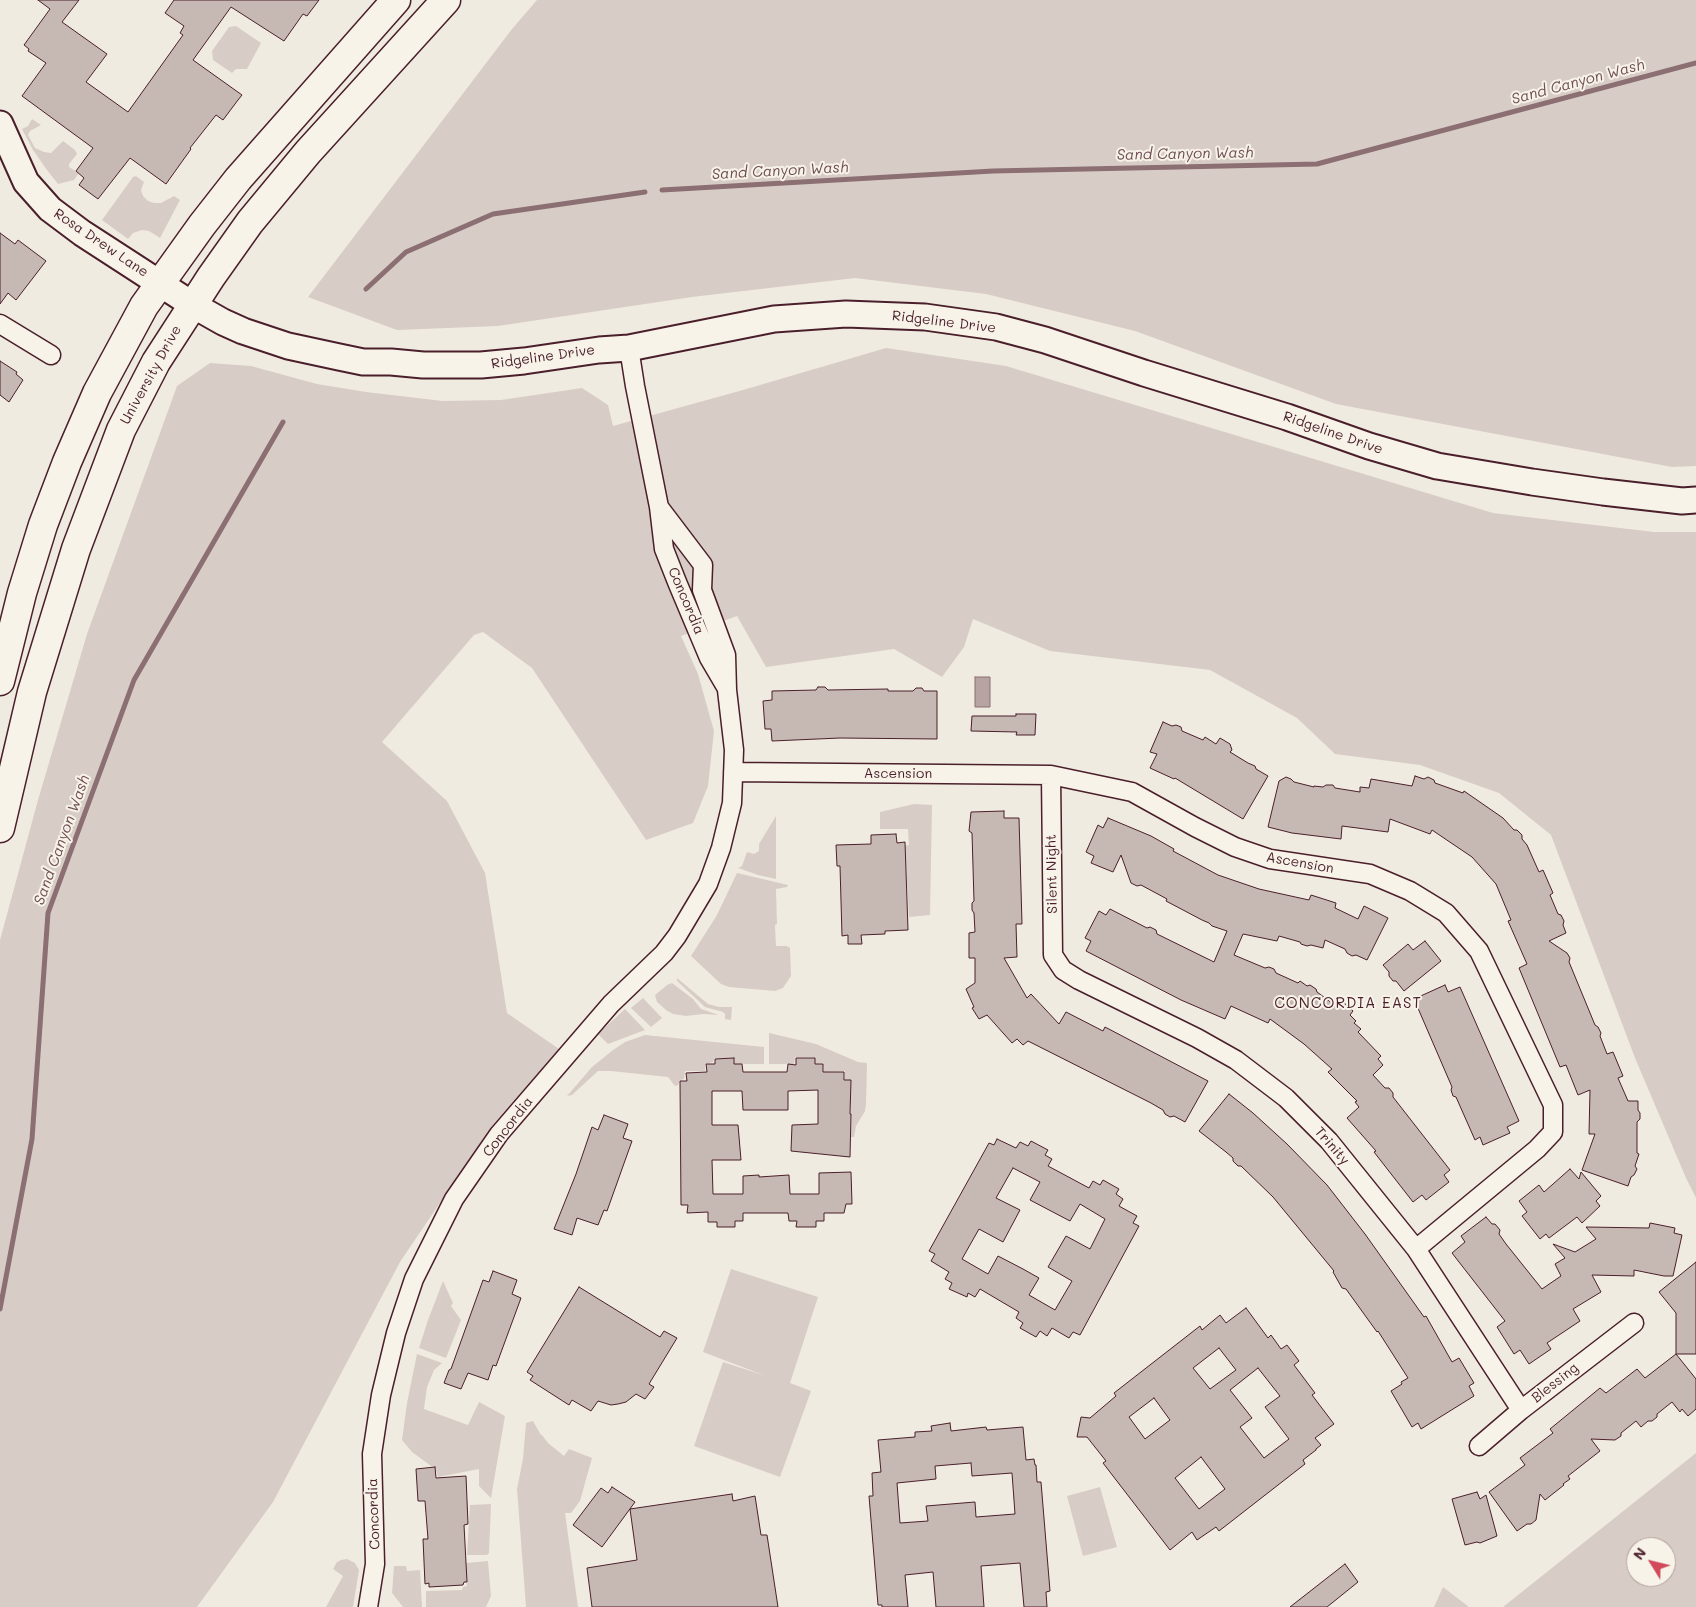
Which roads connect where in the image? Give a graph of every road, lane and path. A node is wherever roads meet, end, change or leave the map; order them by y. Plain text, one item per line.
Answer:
1 (396, 0) edge
2 (446, 0) edge
3 (0, 124) edge
4 (160, 284) junction
5 (193, 305) junction
6 (0, 324) edge
7 (629, 348) junction
8 (51, 355) dead end
9 (1696, 500) edge
10 (659, 507) junction
11 (0, 681) edge
12 (727, 690) junction
13 (733, 772) junction
14 (1052, 775) junction
15 (0, 828) edge
16 (1063, 970) joint
17 (1416, 1250) junction
18 (1634, 1323) dead end
19 (1521, 1410) junction
20 (1479, 1446) dead end
21 (368, 1607) edge

1 - 4 main road
2 - 5 main road, University Drive
3 - 4 street, Rosa Drew Lane
4 - 5 street, Ridgeline Drive
4 - 11 main road
5 - 7 street, Ridgeline Drive
5 - 15 main road, University Drive
6 - 8 street
7 - 9 street, Ridgeline Drive
7 - 10 street, Concordia
10 - 12 street, Concordia
10 - 12 street, Concordia
12 - 13 street, Concordia
13 - 14 street, Ascension
13 - 21 street, Concordia
14 - 16 street, Silent Night
14 - 17 street, Ascension
16 - 17 street, Trinity
17 - 19 street, Trinity
18 - 19 street, Blessing
19 - 20 street, Blessing

